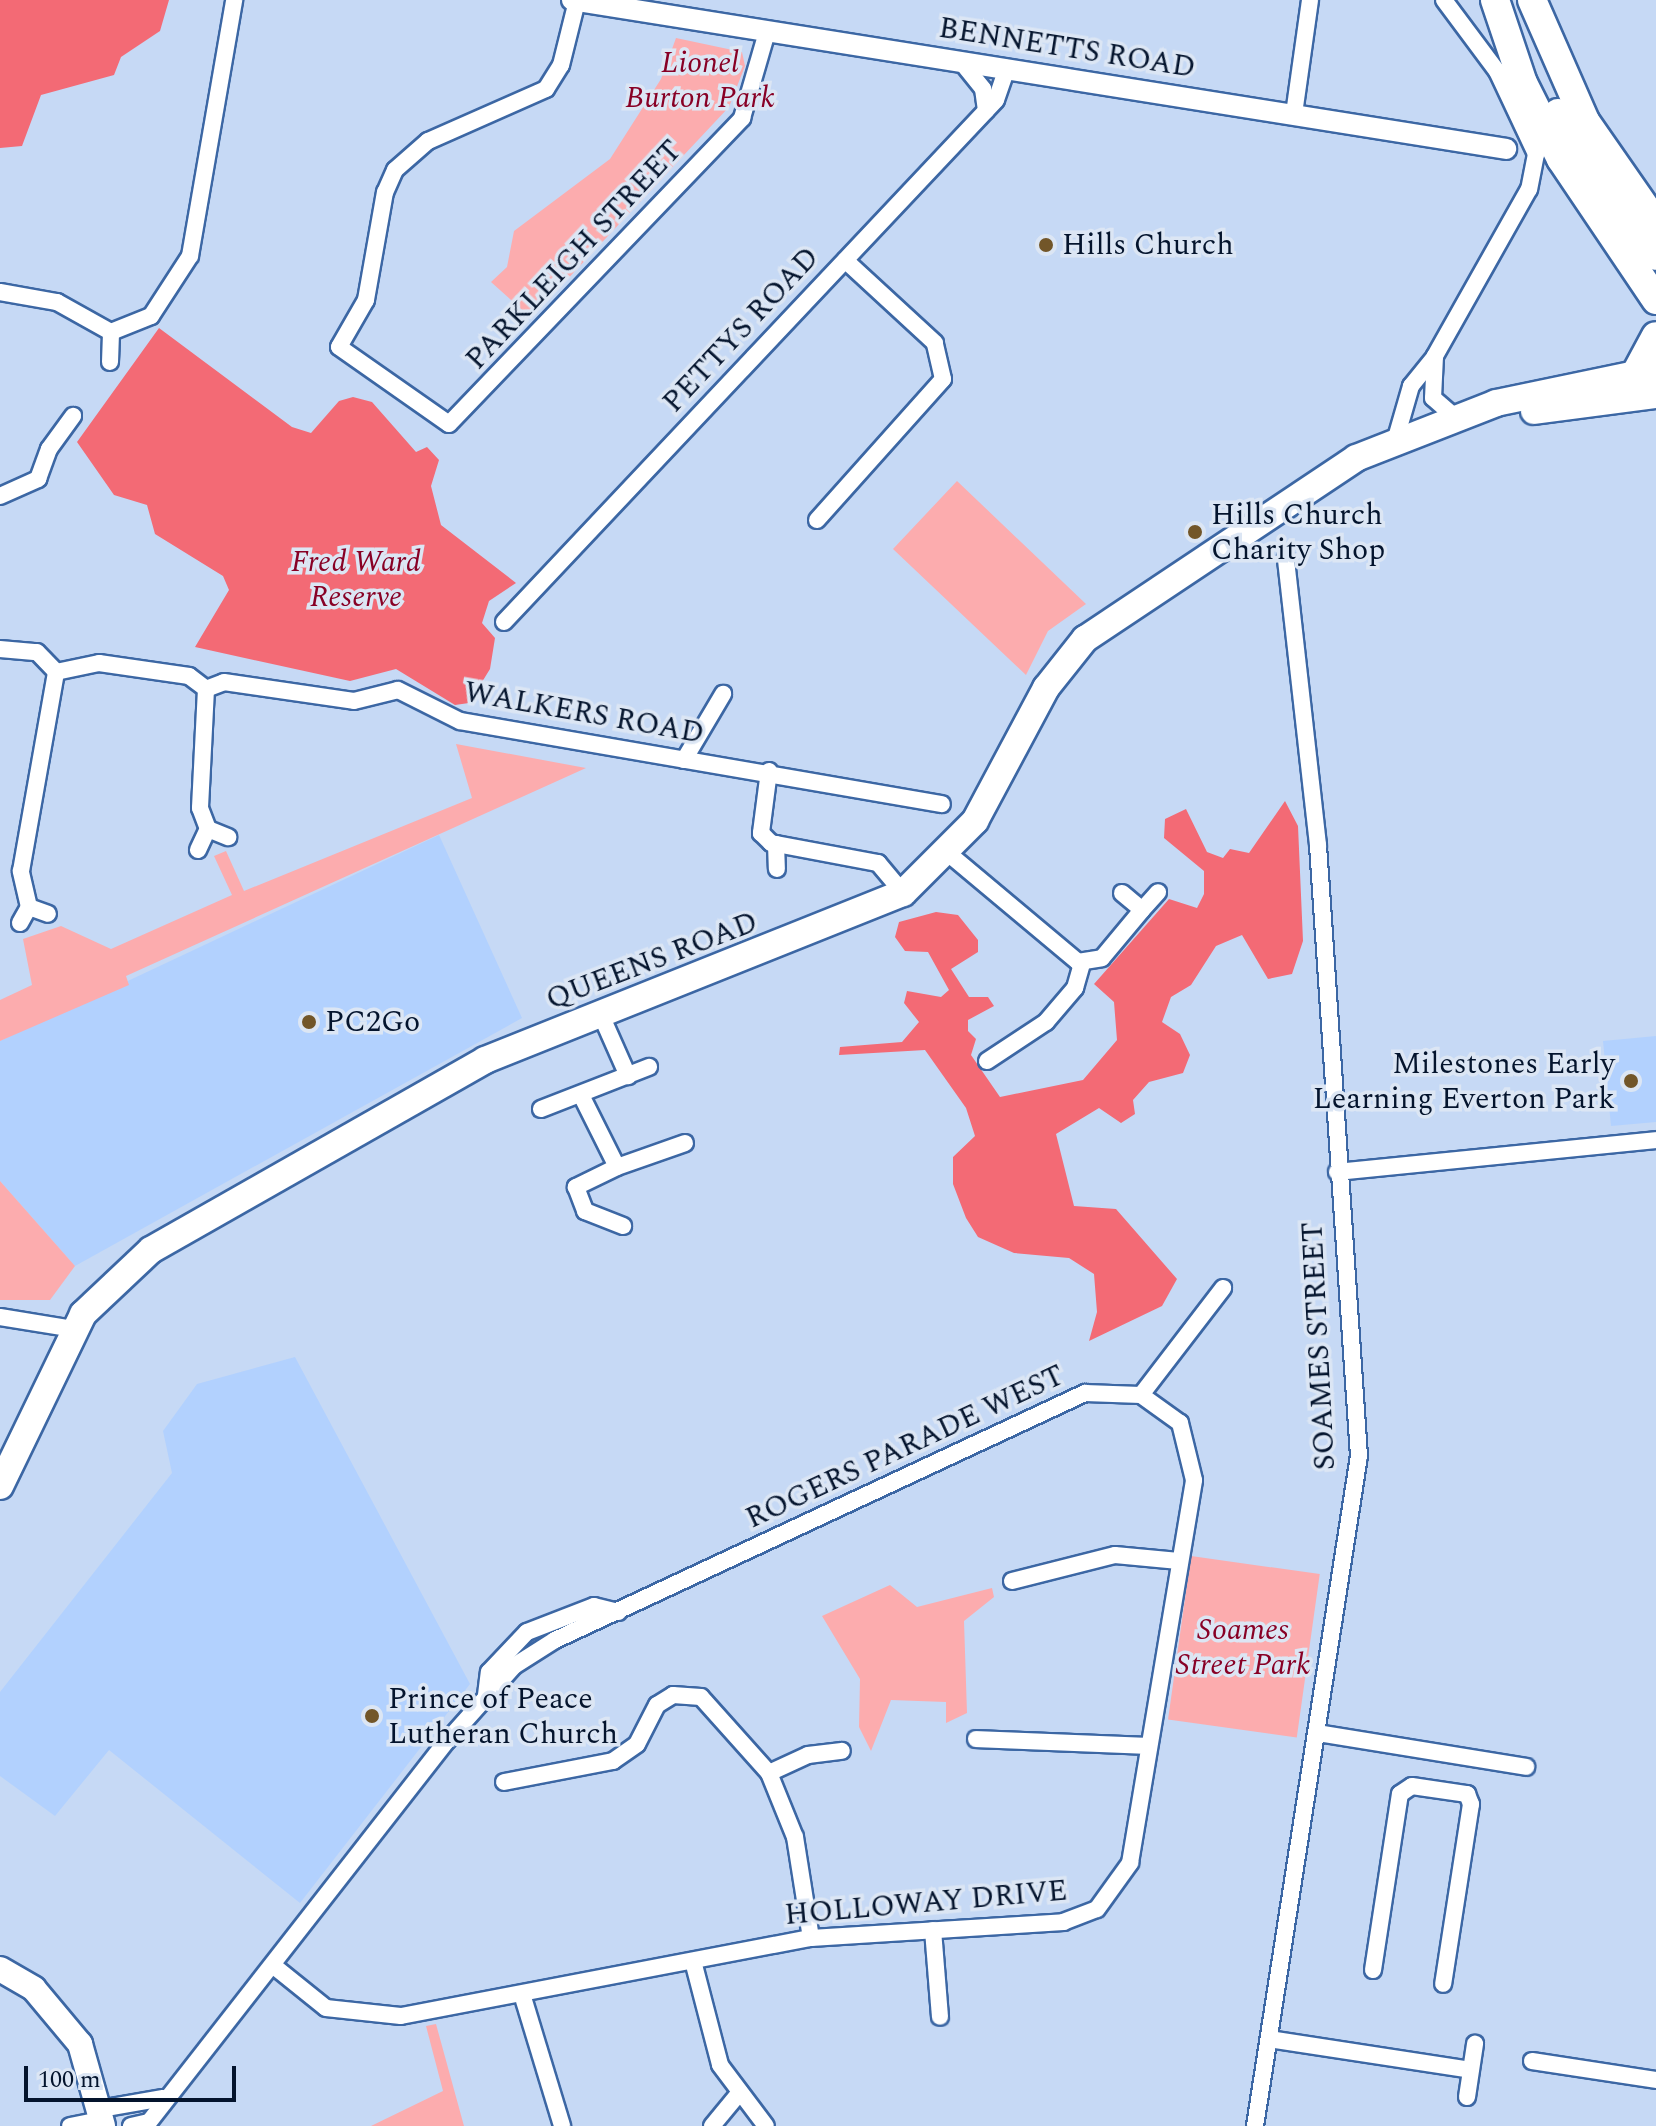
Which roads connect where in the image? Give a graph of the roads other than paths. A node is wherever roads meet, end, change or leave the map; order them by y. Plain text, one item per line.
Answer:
1 (234, 0) edge
2 (574, 0) edge
3 (1310, 0) edge
4 (1444, 0) edge
5 (1495, 0) edge
6 (1506, 0) edge
7 (1532, 0) edge
8 (1550, 0) edge
9 (681, 9) edge
10 (767, 32) junction
11 (963, 64) junction
12 (1007, 68) junction
13 (986, 111) junction
14 (1294, 114) junction
15 (1506, 149) dead end
16 (1656, 194) edge
17 (1656, 223) edge
18 (1656, 256) edge
19 (845, 260) junction
20 (0, 292) edge
21 (1656, 300) edge
22 (111, 332) junction
23 (1656, 336) edge
24 (1435, 356) junction
25 (110, 362) dead end
26 (1646, 372) edge
27 (1656, 395) edge
28 (73, 416) dead end
29 (1454, 416) junction
30 (1396, 438) junction
31 (1323, 483) junction
32 (0, 496) edge
33 (817, 520) dead end
34 (1286, 559) dead end
35 (504, 622) dead end
36 (0, 649) edge
37 (56, 672) junction
38 (206, 689) junction
39 (723, 694) dead end
40 (684, 760) junction
41 (769, 771) junction
42 (942, 804) dead end
43 (208, 829) junction
44 (228, 837) dead end
45 (776, 844) junction
46 (198, 850) dead end
47 (949, 854) junction
48 (777, 869) dead end
49 (1158, 892) dead end
50 (903, 893) junction
51 (1122, 893) dead end
52 (29, 907) junction
53 (1142, 910) junction
54 (48, 914) dead end
55 (20, 923) dead end
56 (1082, 963) junction
57 (601, 1015) junction
58 (987, 1061) dead end
59 (649, 1067) dead end
60 (628, 1076) junction
61 (581, 1095) junction
62 (541, 1109) dead end
63 (1656, 1140) edge
64 (685, 1143) dead end
65 (617, 1167) junction
66 (1337, 1172) junction
67 (623, 1226) dead end
68 (1223, 1288) dead end
69 (0, 1317) edge
70 (73, 1329) junction
71 (1141, 1395) junction
72 (0, 1486) edge
73 (1179, 1561) junction
74 (1012, 1581) dead end
75 (1317, 1733) junction
76 (976, 1739) dead end
77 (1148, 1746) junction
78 (842, 1751) dead end
79 (1526, 1767) dead end
80 (769, 1773) junction
81 (504, 1782) dead end
82 (933, 1930) junction
83 (811, 1938) junction
84 (693, 1961) junction
85 (275, 1967) junction
86 (0, 1969) edge
87 (1373, 1970) dead end
88 (1443, 1984) dead end
89 (522, 1994) junction
90 (940, 2017) dead end
91 (1269, 2039) junction
92 (1475, 2044) dead end
93 (1532, 2061) dead end
94 (1471, 2070) junction
95 (1656, 2080) edge
96 (740, 2092) junction
97 (1467, 2097) dead end
98 (163, 2098) junction
99 (102, 2118) edge
100 (149, 2124) edge
101 (70, 2126) edge
102 (131, 2126) edge
103 (562, 2126) edge
104 (712, 2126) edge
105 (766, 2126) edge
106 (1255, 2126) edge

1 - 22 street
2 - 9 street, BENNETTS ROAD
2 - 10 street, PARKLEIGH STREET
3 - 14 street
4 - 24 street
5 - 21 highway
6 - 18 highway
7 - 17 highway
8 - 16 highway
9 - 10 street, BENNETTS ROAD
10 - 11 street, BENNETTS ROAD
11 - 12 street, BENNETTS ROAD
11 - 13 street
12 - 13 street, PETTYS ROAD
12 - 14 street, BENNETTS ROAD
13 - 19 street, PETTYS ROAD
14 - 15 street, BENNETTS ROAD
19 - 33 street
19 - 35 street, PETTYS ROAD
20 - 22 street
22 - 25 street
23 - 26 highway
24 - 29 street
24 - 30 street
26 - 29 main road, QUEENS ROAD
27 - 31 main road, QUEENS ROAD
28 - 32 street
29 - 30 main road, QUEENS ROAD
30 - 31 main road, QUEENS ROAD
31 - 47 main road, QUEENS ROAD
34 - 66 street, SOAMES STREET
36 - 37 street
37 - 38 street, WALKERS ROAD
37 - 52 street
38 - 40 street, WALKERS ROAD
38 - 43 street
39 - 40 street
40 - 41 street, WALKERS ROAD
41 - 42 street, WALKERS ROAD
41 - 45 street
43 - 44 street
43 - 46 street
45 - 48 street
45 - 50 street
47 - 50 main road, QUEENS ROAD
47 - 56 street
49 - 53 street
50 - 57 main road, QUEENS ROAD
51 - 53 street
52 - 54 street
52 - 55 street
53 - 56 street
56 - 58 street
57 - 60 street
57 - 70 main road, QUEENS ROAD
59 - 60 street
60 - 61 street
61 - 62 street
61 - 65 street
63 - 66 street
64 - 65 street
65 - 67 street
66 - 75 street, SOAMES STREET
68 - 71 street
69 - 70 street
70 - 72 main road, QUEENS ROAD
71 - 73 street, HOLLOWAY DRIVE
71 - 85 street, ROGERS PARADE WEST
73 - 74 street
73 - 77 street, HOLLOWAY DRIVE
75 - 79 street
75 - 91 street, SOAMES STREET
76 - 77 street
77 - 82 street, HOLLOWAY DRIVE
78 - 80 street
80 - 81 street
80 - 83 street
82 - 83 street, HOLLOWAY DRIVE
82 - 90 street
83 - 84 street, HOLLOWAY DRIVE
84 - 89 street, HOLLOWAY DRIVE
84 - 96 street
85 - 89 street, HOLLOWAY DRIVE
85 - 98 street, ROGERS PARADE WEST
86 - 99 main road
87 - 88 street
89 - 103 street
91 - 94 street
91 - 106 street, SOAMES STREET
92 - 94 street
93 - 95 street
94 - 97 street
96 - 104 street
96 - 105 street
98 - 99 street
98 - 100 street, ROGERS PARADE WEST
99 - 101 street
100 - 102 street, ROGERS PARADE WEST

